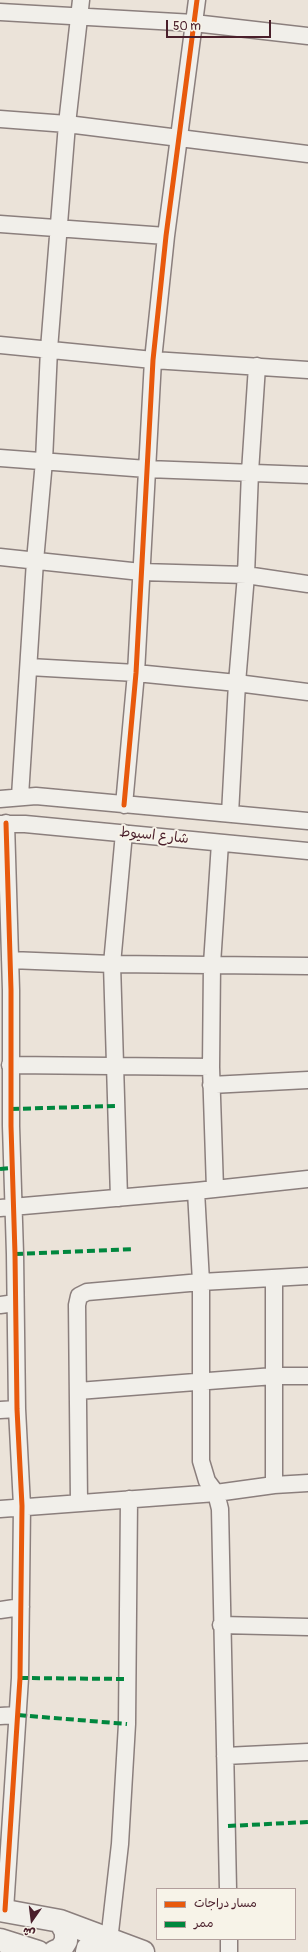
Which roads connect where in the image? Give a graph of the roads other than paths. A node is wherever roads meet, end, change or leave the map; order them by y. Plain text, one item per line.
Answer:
1 (197, 0) edge
2 (81, 8) edge
3 (0, 12) edge
4 (194, 23) junction
5 (308, 36) edge
6 (0, 119) edge
7 (67, 124) junction
8 (180, 138) junction
9 (308, 154) edge
10 (0, 224) edge
11 (58, 229) junction
12 (166, 236) junction
13 (0, 345) edge
14 (49, 349) junction
15 (153, 360) junction
16 (257, 366) junction
17 (308, 370) edge
18 (0, 458) edge
19 (44, 461) junction
20 (147, 469) junction
21 (250, 472) junction
22 (308, 475) edge
23 (0, 557) edge
24 (35, 561) junction
25 (141, 572) junction
26 (246, 575) junction
27 (308, 584) edge
28 (28, 667) junction
29 (136, 674) junction
30 (237, 683) junction
31 (308, 692) edge
32 (20, 796) junction
33 (0, 799) edge
34 (124, 805) junction
35 (230, 814) junction
36 (308, 822) edge
37 (3, 823) edge
38 (124, 833) junction
39 (220, 843) junction
40 (308, 851) edge
41 (10, 960) junction
42 (112, 964) junction
43 (212, 964) junction
44 (308, 966) edge
45 (6, 990) edge
46 (10, 1065) junction
47 (114, 1065) junction
48 (211, 1067) junction
49 (308, 1080) edge
50 (211, 1085) junction
51 (5, 1126) edge
52 (308, 1179) edge
53 (215, 1189) junction
54 (196, 1191) junction
55 (119, 1198) junction
56 (6, 1207) edge
57 (308, 1276) edge
58 (274, 1278) junction
59 (200, 1282) junction
60 (7, 1304) edge
61 (274, 1376) junction
62 (308, 1376) edge
63 (201, 1381) junction
64 (78, 1391) junction
65 (17, 1409) junction
66 (0, 1410) edge
67 (308, 1483) edge
68 (274, 1485) junction
69 (216, 1493) junction
70 (129, 1499) junction
71 (79, 1502) junction
72 (22, 1506) junction
73 (0, 1509) edge
74 (21, 1607) junction
75 (0, 1610) edge
76 (222, 1625) junction
77 (308, 1627) edge
78 (18, 1715) junction
79 (0, 1716) edge
80 (308, 1752) edge
81 (225, 1756) junction
82 (228, 1888) edge
83 (2, 1910) edge
84 (60, 1921) junction
85 (0, 1940) edge
86 (229, 1940) edge
87 (109, 1941) junction
88 (38, 1952) edge
89 (54, 1952) edge
90 (87, 1952) edge
91 (143, 1952) edge
92 (229, 1952) edge

1 - 4 street
2 - 3 street
2 - 4 street
2 - 7 street
4 - 5 street
4 - 8 street
6 - 7 street
7 - 8 street
7 - 11 street
8 - 9 street
8 - 12 street
10 - 11 street
11 - 12 street
11 - 14 street
12 - 15 street
13 - 14 street
14 - 15 street
14 - 19 street
15 - 16 street
15 - 20 street
16 - 17 street
16 - 21 street
18 - 19 street
19 - 20 street
19 - 24 street
20 - 21 street
20 - 25 street
21 - 22 street
21 - 26 street
23 - 24 street
24 - 25 street
24 - 28 street
25 - 26 street
25 - 29 street
26 - 27 street
26 - 30 street
28 - 29 street
28 - 32 street
29 - 30 street
29 - 34 street
30 - 31 street
30 - 35 street
32 - 33 street, شارع اسيوط
32 - 34 street, شارع اسيوط
34 - 35 street, شارع اسيوط
35 - 36 street, شارع اسيوط
37 - 38 street, شارع اسيوط
37 - 41 street
38 - 39 street, شارع اسيوط
38 - 42 street
39 - 40 street, شارع اسيوط
39 - 43 street
41 - 42 street
41 - 45 street
42 - 43 street
42 - 47 street
43 - 44 street
43 - 48 street
45 - 46 street
46 - 47 street
46 - 51 street
47 - 48 street
47 - 55 street
48 - 50 street
49 - 50 street
50 - 53 street
51 - 56 street
52 - 53 street
53 - 54 street
54 - 55 street
54 - 59 street
55 - 56 street
56 - 60 street
57 - 58 street
58 - 59 street
58 - 61 street
59 - 63 street
59 - 64 street
60 - 65 street
61 - 62 street
61 - 63 street
61 - 68 street
63 - 64 street
63 - 69 street
64 - 71 street
65 - 66 street
65 - 72 street
67 - 68 street
68 - 69 street
69 - 70 street
69 - 76 street
70 - 71 street
70 - 87 street
71 - 72 street
72 - 73 street
72 - 74 street
74 - 75 street
74 - 78 street
76 - 77 street
76 - 81 street
78 - 79 street
78 - 83 street
80 - 81 street
81 - 82 street
83 - 84 highway
84 - 87 highway
84 - 89 highway
85 - 88 highway
86 - 92 street
87 - 90 highway
87 - 91 highway

